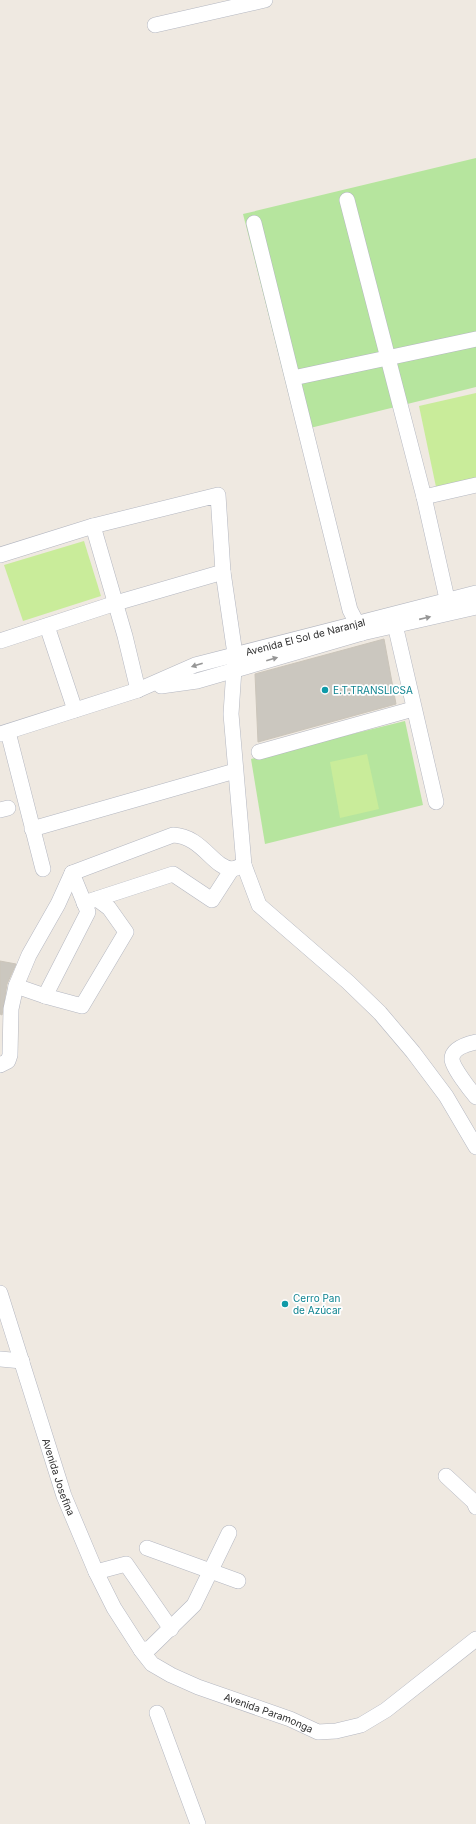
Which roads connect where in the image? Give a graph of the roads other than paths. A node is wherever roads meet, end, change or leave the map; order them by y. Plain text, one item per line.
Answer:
1 (265, 0) edge
2 (232, 4) edge
3 (155, 25) dead end
4 (347, 200) dead end
5 (254, 223) dead end
6 (476, 339) edge
7 (388, 358) junction
8 (293, 378) junction
9 (476, 486) edge
10 (424, 497) junction
11 (94, 526) junction
12 (0, 555) edge
13 (223, 572) junction
14 (476, 593) edge
15 (116, 603) junction
16 (449, 606) junction
17 (476, 607) edge
18 (393, 620) junction
19 (47, 626) junction
20 (359, 628) junction
21 (0, 641) edge
22 (235, 654) junction
23 (234, 670) junction
24 (138, 690) junction
25 (413, 709) junction
26 (75, 710) junction
27 (4, 733) edge
28 (260, 752) dead end
29 (235, 771) junction
30 (436, 802) dead end
31 (32, 829) junction
32 (238, 867) junction
33 (43, 869) dead end
34 (72, 873) junction
35 (91, 901) junction
36 (16, 986) junction
37 (45, 996) junction
38 (476, 1042) edge
39 (0, 1065) edge
40 (476, 1097) edge
41 (476, 1146) edge
42 (0, 1293) edge
43 (0, 1359) edge
44 (22, 1361) junction
45 (446, 1476) dead end
46 (476, 1507) edge
47 (229, 1533) dead end
48 (147, 1548) dead end
49 (96, 1572) junction
50 (211, 1572) junction
51 (238, 1581) dead end
52 (171, 1629) junction
53 (476, 1639) edge
54 (141, 1650) junction
55 (157, 1713) dead end
56 (198, 1824) edge

1 - 2 street
2 - 3 street
4 - 7 street
5 - 8 street
6 - 7 street
7 - 8 street
7 - 10 street
8 - 20 street
9 - 10 street
10 - 16 street
11 - 12 street
11 - 13 street
11 - 15 street
13 - 15 street
13 - 22 street
14 - 16 street, Avenida El Sol de Naranjal
15 - 19 street
15 - 24 street
16 - 17 street, Avenida El Sol de Naranjal
16 - 18 street, Avenida El Sol de Naranjal
18 - 20 street, Avenida El Sol de Naranjal
18 - 25 street
19 - 21 street
19 - 26 street
20 - 22 street, Avenida El Sol de Naranjal
23 -> 20 street, Avenida El Sol de Naranjal
22 - 23 street
22 -> 24 street, Avenida El Sol de Naranjal
23 - 24 street, Avenida El Sol de Naranjal
23 - 29 street
24 - 26 street, Avenida El Sol de Naranjal
25 - 28 street
25 - 30 street
26 - 27 street, Avenida El Sol de Naranjal
27 - 31 street
29 - 31 street
29 - 32 street
31 - 33 street
32 - 34 street
32 - 35 street
32 - 41 street
34 - 35 street
34 - 36 street
35 - 37 street
35 - 37 street
36 - 37 street
36 - 39 street
38 - 40 street
42 - 44 street, Avenida Josefina
43 - 44 street
44 - 49 street, Avenida Josefina
45 - 46 street
47 - 50 street
48 - 50 street
49 - 52 street
49 - 54 street, Avenida Josefina
50 - 51 street
50 - 52 street
52 - 54 street
53 - 54 street, Avenida Paramonga
55 - 56 street

